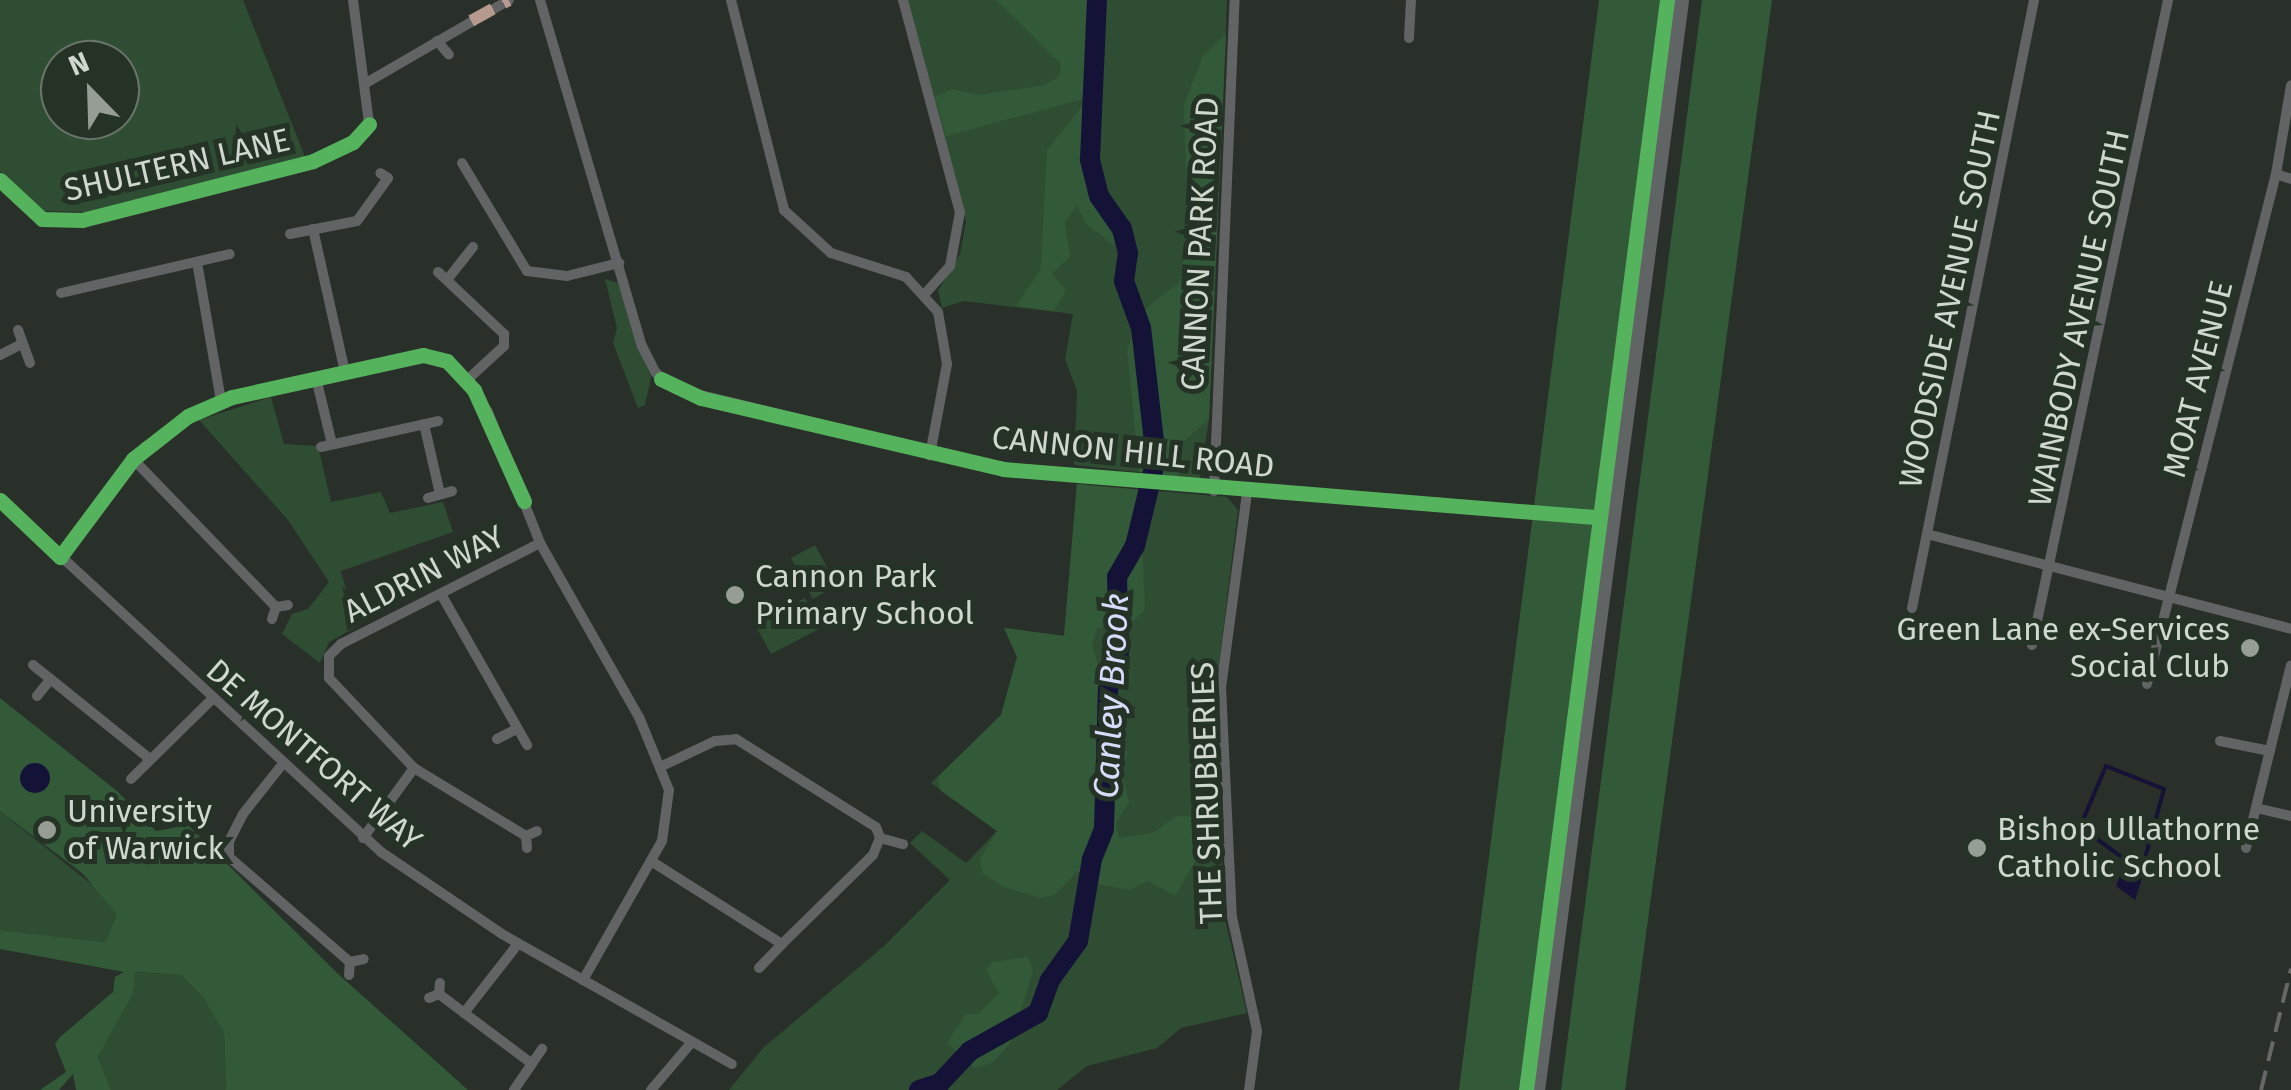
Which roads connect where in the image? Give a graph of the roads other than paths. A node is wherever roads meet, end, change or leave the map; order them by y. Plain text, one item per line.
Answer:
1 (353, 0) edge
2 (508, 0) edge
3 (540, 0) edge
4 (903, 0) edge
5 (1235, 0) edge
6 (1411, 0) edge
7 (1681, 0) edge
8 (2034, 0) edge
9 (2168, 0) edge
10 (730, 1) edge
11 (1409, 38) dead end
12 (437, 41) junction
13 (449, 55) dead end
14 (366, 82) junction
15 (2291, 86) edge
16 (369, 124) dead end
17 (462, 163) dead end
18 (380, 173) dead end
19 (2276, 174) junction
20 (2291, 179) edge
21 (313, 230) junction
22 (290, 234) dead end
23 (473, 248) dead end
24 (230, 254) dead end
25 (197, 262) junction
26 (619, 262) junction
27 (61, 293) dead end
28 (926, 293) junction
29 (18, 330) dead end
30 (20, 345) junction
31 (0, 356) edge
32 (30, 363) dead end
33 (344, 372) junction
34 (316, 378) junction
35 (467, 380) junction
36 (221, 401) junction
37 (438, 421) dead end
38 (424, 424) junction
39 (930, 455) junction
40 (134, 459) junction
41 (1214, 490) junction
42 (1247, 493) junction
43 (440, 494) dead end
44 (0, 500) edge
45 (1612, 519) junction
46 (1928, 534) junction
47 (540, 542) junction
48 (60, 556) junction
49 (2050, 566) junction
50 (441, 594) junction
51 (2170, 597) junction
52 (1912, 608) dead end
53 (279, 610) dead end
54 (2291, 629) edge
55 (2032, 645) dead end
56 (33, 665) dead end
57 (2291, 665) edge
58 (50, 680) junction
59 (2147, 684) dead end
60 (37, 696) dead end
61 (211, 700) junction
62 (517, 728) junction
63 (498, 740) dead end
64 (2220, 742) dead end
65 (527, 745) dead end
66 (2270, 751) junction
67 (150, 759) junction
68 (281, 766) junction
69 (662, 766) junction
70 (414, 768) junction
71 (132, 779) dead end
72 (2256, 808) junction
73 (2291, 816) edge
74 (537, 830) dead end
75 (363, 838) junction
76 (880, 838) junction
77 (903, 844) dead end
78 (2246, 848) dead end
79 (652, 861) junction
80 (518, 944) junction
81 (782, 944) junction
82 (364, 960) dead end
83 (350, 962) junction
84 (759, 968) dead end
85 (349, 975) dead end
86 (583, 980) junction
87 (436, 991) dead end
88 (464, 1014) junction
89 (692, 1042) junction
90 (542, 1049) dead end
91 (531, 1063) junction
92 (732, 1064) dead end
93 (514, 1090) edge
94 (652, 1090) edge
95 (1249, 1090) edge
96 (1537, 1090) edge

1 - 14 street
2 - 12 street
3 - 26 street, CANNON HILL ROAD
4 - 28 street
5 - 41 street, CANNON PARK ROAD
6 - 11 street
7 - 45 main road
8 - 46 street, WOODSIDE AVENUE SOUTH
9 - 49 street, WAINBODY AVENUE SOUTH
10 - 28 street
12 - 13 street
12 - 14 street
14 - 16 street
15 - 19 street, MOAT AVENUE
17 - 26 street
18 - 21 street
19 - 20 street
19 - 51 street, MOAT AVENUE
21 - 22 street
21 - 33 street
23 - 35 street
24 - 25 street
25 - 27 street
25 - 36 street
26 - 39 street, CANNON HILL ROAD
28 - 39 street
29 - 30 street
30 - 31 street
30 - 32 street
33 - 34 street
33 - 35 street
34 - 36 street
34 - 38 street
35 - 47 street
36 - 40 street
37 - 38 street
38 - 43 street
39 - 41 street, CANNON HILL ROAD
40 - 48 street
40 - 53 street
41 - 42 street, CANNON HILL ROAD
42 - 45 street, CANNON HILL ROAD
42 - 95 street, THE SHRUBBERIES
44 - 48 street, DE MONTFORT WAY
45 - 96 main road
46 - 49 street
46 - 52 street, WOODSIDE AVENUE SOUTH
47 - 50 street, ALDRIN WAY
47 - 69 street
48 - 61 street, DE MONTFORT WAY
49 - 51 street
49 - 55 street, WAINBODY AVENUE SOUTH
50 - 62 street
50 - 70 street, ALDRIN WAY
51 - 54 street
51 - 59 street, MOAT AVENUE
56 - 58 street
57 - 66 street
58 - 60 street
58 - 67 street
61 - 67 street
61 - 68 street, DE MONTFORT WAY
62 - 63 street
62 - 65 street
64 - 66 street
66 - 72 street
67 - 71 street
68 - 75 street, DE MONTFORT WAY
68 - 83 street
69 - 76 street
69 - 79 street
70 - 74 street
70 - 75 street
72 - 73 street
72 - 78 street
75 - 80 street, DE MONTFORT WAY
76 - 77 street
76 - 81 street
79 - 81 street
79 - 86 street
80 - 86 street, DE MONTFORT WAY
80 - 88 street
81 - 84 street
82 - 83 street
83 - 85 street
86 - 89 street, DE MONTFORT WAY
87 - 88 street
88 - 91 street
89 - 92 street, DE MONTFORT WAY
89 - 94 street
90 - 91 street
91 - 93 street

